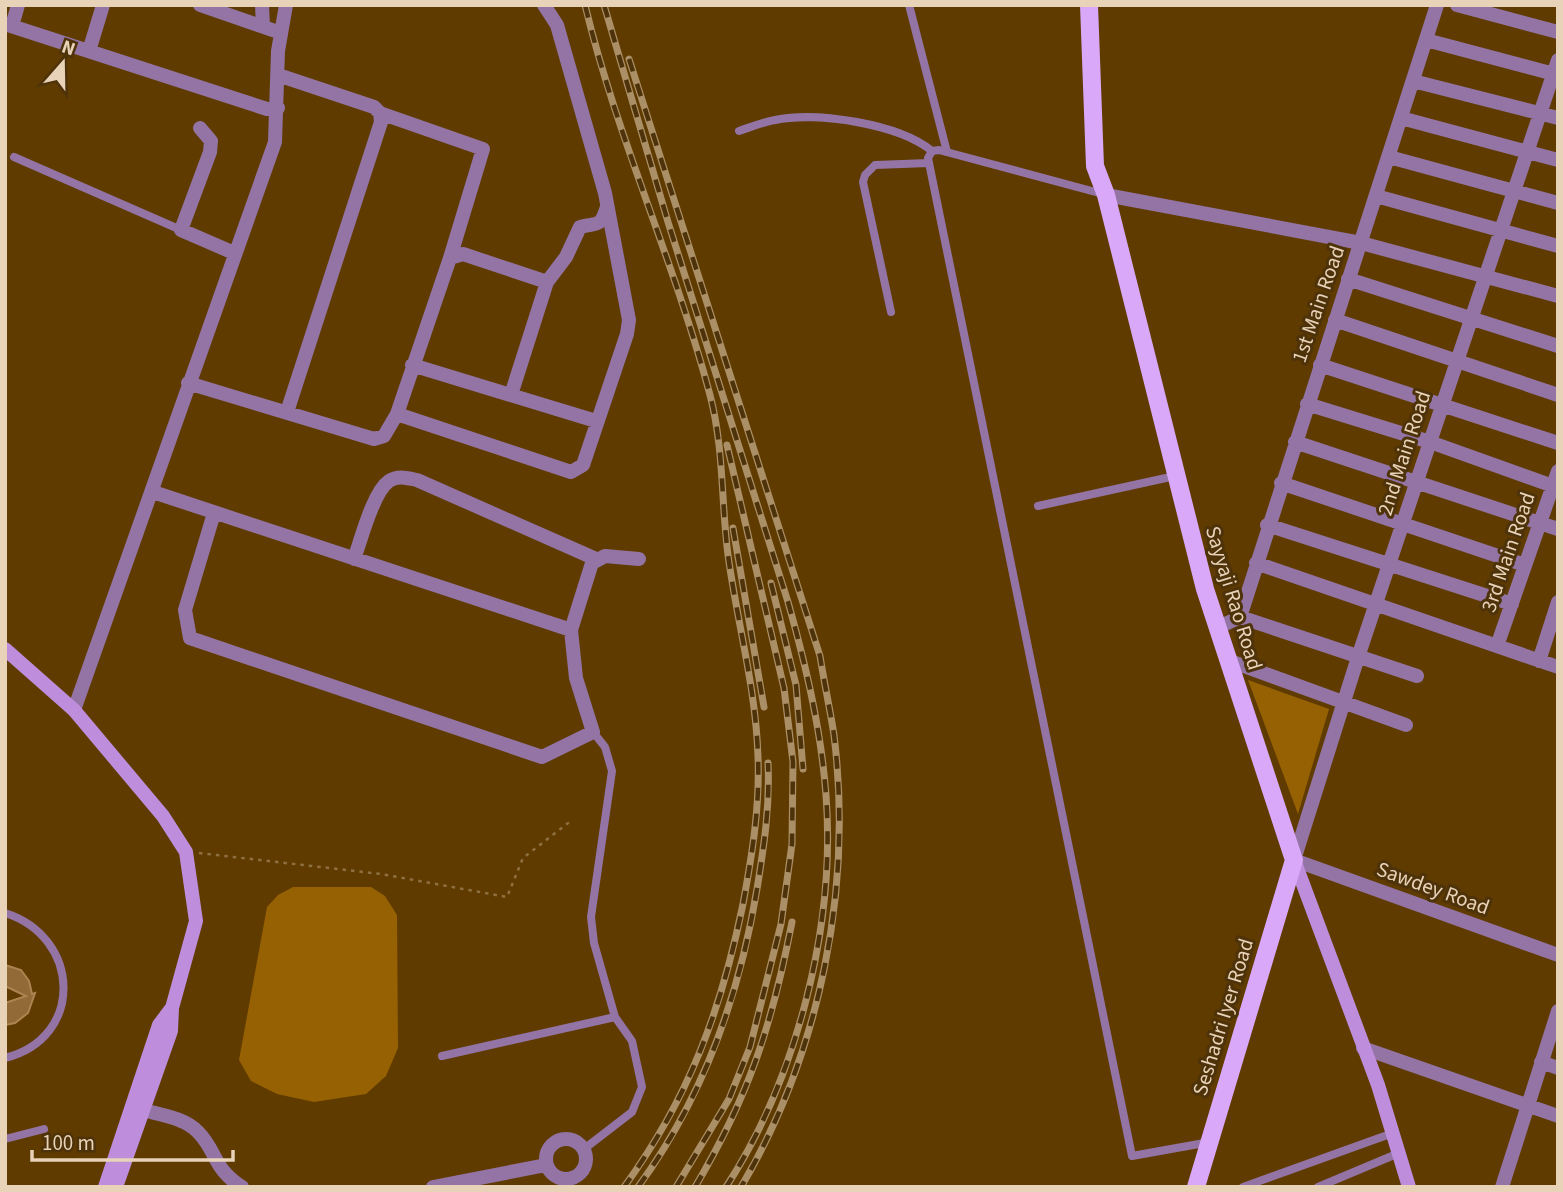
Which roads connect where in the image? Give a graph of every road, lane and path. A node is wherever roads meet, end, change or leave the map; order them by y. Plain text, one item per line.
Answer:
1 (18, 5) edge
2 (103, 5) edge
3 (200, 5) edge
4 (262, 5) edge
5 (286, 5) edge
6 (544, 5) edge
7 (909, 5) edge
8 (1089, 5) edge
9 (1437, 5) edge
10 (1457, 5) edge
11 (9, 25) edge
12 (263, 26) junction
13 (1558, 32) edge
14 (281, 33) junction
15 (1426, 40) junction
16 (89, 51) junction
17 (1556, 69) edge
18 (278, 75) junction
19 (1413, 81) junction
20 (278, 108) junction
21 (380, 113) junction
22 (1540, 113) junction
23 (1401, 118) junction
24 (1558, 118) edge
25 (200, 128) dead end
26 (739, 131) dead end
27 (932, 151) junction
28 (947, 152) junction
29 (1527, 152) junction
30 (14, 157) dead end
31 (1389, 157) junction
32 (1558, 160) edge
33 (929, 163) junction
34 (1514, 191) junction
35 (1106, 195) junction
36 (1376, 196) junction
37 (1558, 203) edge
38 (608, 206) junction
39 (181, 230) junction
40 (1501, 232) junction
41 (1361, 243) junction
42 (1558, 246) edge
43 (234, 253) junction
44 (450, 258) junction
45 (1486, 277) junction
46 (1348, 279) junction
47 (547, 282) junction
48 (1558, 296) edge
49 (891, 312) dead end
50 (1472, 319) junction
51 (1335, 320) junction
52 (1558, 346) edge
53 (1456, 362) junction
54 (412, 365) junction
55 (1320, 365) junction
56 (188, 383) junction
57 (512, 395) junction
58 (1558, 395) edge
59 (1307, 404) junction
60 (1441, 404) junction
61 (287, 412) junction
62 (397, 414) junction
63 (596, 421) junction
64 (1294, 442) junction
65 (1430, 442) junction
66 (1558, 443) edge
67 (1558, 471) edge
68 (1175, 476) junction
69 (1416, 481) junction
70 (1281, 484) junction
71 (1553, 486) junction
72 (153, 492) junction
73 (1038, 506) dead end
74 (214, 513) junction
75 (1540, 523) junction
76 (1267, 525) junction
77 (1403, 525) junction
78 (1558, 529) edge
79 (354, 559) junction
80 (596, 559) junction
81 (639, 559) dead end
82 (1256, 563) junction
83 (1389, 565) junction
84 (1525, 565) junction
85 (1558, 602) edge
86 (1512, 604) junction
87 (1377, 605) junction
88 (1240, 617) junction
89 (1219, 627) junction
90 (571, 630) junction
91 (1497, 646) junction
92 (5, 649) edge
93 (1359, 654) junction
94 (1230, 661) junction
95 (1539, 661) junction
96 (1558, 667) edge
97 (1417, 676) dead end
98 (1344, 704) junction
99 (74, 710) junction
100 (1406, 725) dead end
101 (593, 732) junction
102 (572, 820) dead end
103 (186, 852) junction
104 (1294, 860) junction
105 (5, 913) edge
106 (1558, 955) edge
107 (172, 1008) junction
108 (1558, 1013) edge
109 (615, 1017) junction
110 (1363, 1048) junction
111 (442, 1056) dead end
112 (5, 1058) edge
113 (1541, 1062) junction
114 (1558, 1068) edge
115 (1527, 1107) junction
116 (143, 1110) junction
117 (1558, 1116) edge
118 (44, 1129) dead end
119 (1393, 1133) junction
120 (5, 1139) edge
121 (1210, 1142) junction
122 (584, 1149) junction
123 (1399, 1153) junction
124 (546, 1165) junction
125 (105, 1187) edge
126 (116, 1187) edge
127 (242, 1187) edge
128 (433, 1187) edge
129 (1196, 1187) edge
130 (1243, 1187) edge
131 (1318, 1187) edge
132 (1409, 1187) edge
133 (1502, 1187) edge

1 - 11 street
2 - 16 street
3 - 12 street
4 - 12 street
5 - 14 street
6 - 38 street
7 - 28 lane
8 - 35 main road, Sayyaji Rao Road
9 - 15 street, 1st Main Road
10 - 13 street
11 - 16 street
12 - 14 street
14 - 18 street
15 - 17 street
15 - 19 street, 1st Main Road
16 - 20 street
17 - 22 street, 2nd Main Road
18 - 20 street
18 - 21 street
19 - 22 street
19 - 23 street, 1st Main Road
20 - 43 street
21 - 44 street
21 - 61 street
22 - 24 street
22 - 29 street, 2nd Main Road
23 - 29 street
23 - 31 street, 1st Main Road
25 - 39 street
26 - 27 lane
27 - 28 lane
27 - 33 lane
28 - 35 lane
29 - 32 street
29 - 34 street, 2nd Main Road
30 - 39 lane
31 - 34 street
31 - 36 street, 1st Main Road
33 - 49 lane
33 - 121 lane
34 - 37 street
34 - 40 street, 2nd Main Road
35 - 41 street
35 - 68 main road, Sayyaji Rao Road
36 - 40 street
36 - 41 street, 1st Main Road
38 - 47 street
38 - 63 street
39 - 43 street
40 - 42 street
40 - 45 street, 2nd Main Road
41 - 45 street
41 - 46 street, 1st Main Road
43 - 56 street
44 - 47 street
44 - 54 street
45 - 48 street
45 - 50 street, 2nd Main Road
46 - 50 street
46 - 51 street, 1st Main Road
47 - 57 street
50 - 52 street
50 - 53 street, 2nd Main Road
51 - 53 street
51 - 55 street, 1st Main Road
53 - 58 street
53 - 60 street, 2nd Main Road
54 - 57 street
54 - 62 street
55 - 59 street, 1st Main Road
55 - 60 street
56 - 61 street
56 - 72 street
57 - 63 street
59 - 64 street, 1st Main Road
59 - 65 street
60 - 65 street, 2nd Main Road
60 - 66 street
61 - 62 street
62 - 63 street
64 - 69 street
64 - 70 street, 1st Main Road
65 - 69 street, 2nd Main Road
65 - 71 street
67 - 71 street, 3rd Main Road
68 - 73 lane
68 - 89 main road, Sayyaji Rao Road
69 - 75 street
69 - 77 street, 2nd Main Road
70 - 76 street, 1st Main Road
70 - 77 street
71 - 75 street, 3rd Main Road
72 - 74 street
72 - 99 street
74 - 79 street
74 - 101 street
75 - 78 street
75 - 84 street, 3rd Main Road
76 - 82 street, 1st Main Road
76 - 83 street
77 - 83 street, 2nd Main Road
77 - 84 street
79 - 80 street
79 - 90 street
80 - 81 street
80 - 90 street
82 - 87 street
82 - 88 street, 1st Main Road
83 - 86 street
83 - 87 street, 2nd Main Road
84 - 86 street, 3rd Main Road
85 - 95 street
86 - 91 street, 3rd Main Road
87 - 91 street
87 - 93 street, 2nd Main Road
88 - 89 street
88 - 93 street
89 - 94 main road, Sayyaji Rao Road
90 - 101 street
91 - 95 street
92 - 99 main road
93 - 97 street
93 - 98 street, 2nd Main Road
94 - 98 street
94 - 104 main road, Sayyaji Rao Road
95 - 96 street
98 - 100 street
98 - 104 street, 2nd Main Road
99 - 103 main road
101 - 109 lane
102 - 103 path
103 - 107 main road
104 - 106 street, Sawdey Road
104 - 110 main road, Sayyaji Rao Road
104 - 121 main road, Seshadri Iyer Road
105 - 112 lane
107 - 116 main road
107 - 125 main road
108 - 113 street
109 - 111 lane
109 - 122 lane
110 - 115 street
110 - 119 main road, Sayyaji Rao Road
113 - 114 street
113 - 115 street
115 - 117 street
115 - 133 street
116 - 126 main road
116 - 127 street
118 - 120 lane
119 - 123 main road, Sayyaji Rao Road
119 - 130 lane
121 - 129 main road, Seshadri Iyer Road
122 - 124 street
122 - 124 street
123 - 131 lane
123 - 132 main road, Sayyaji Rao Road
124 - 128 street

